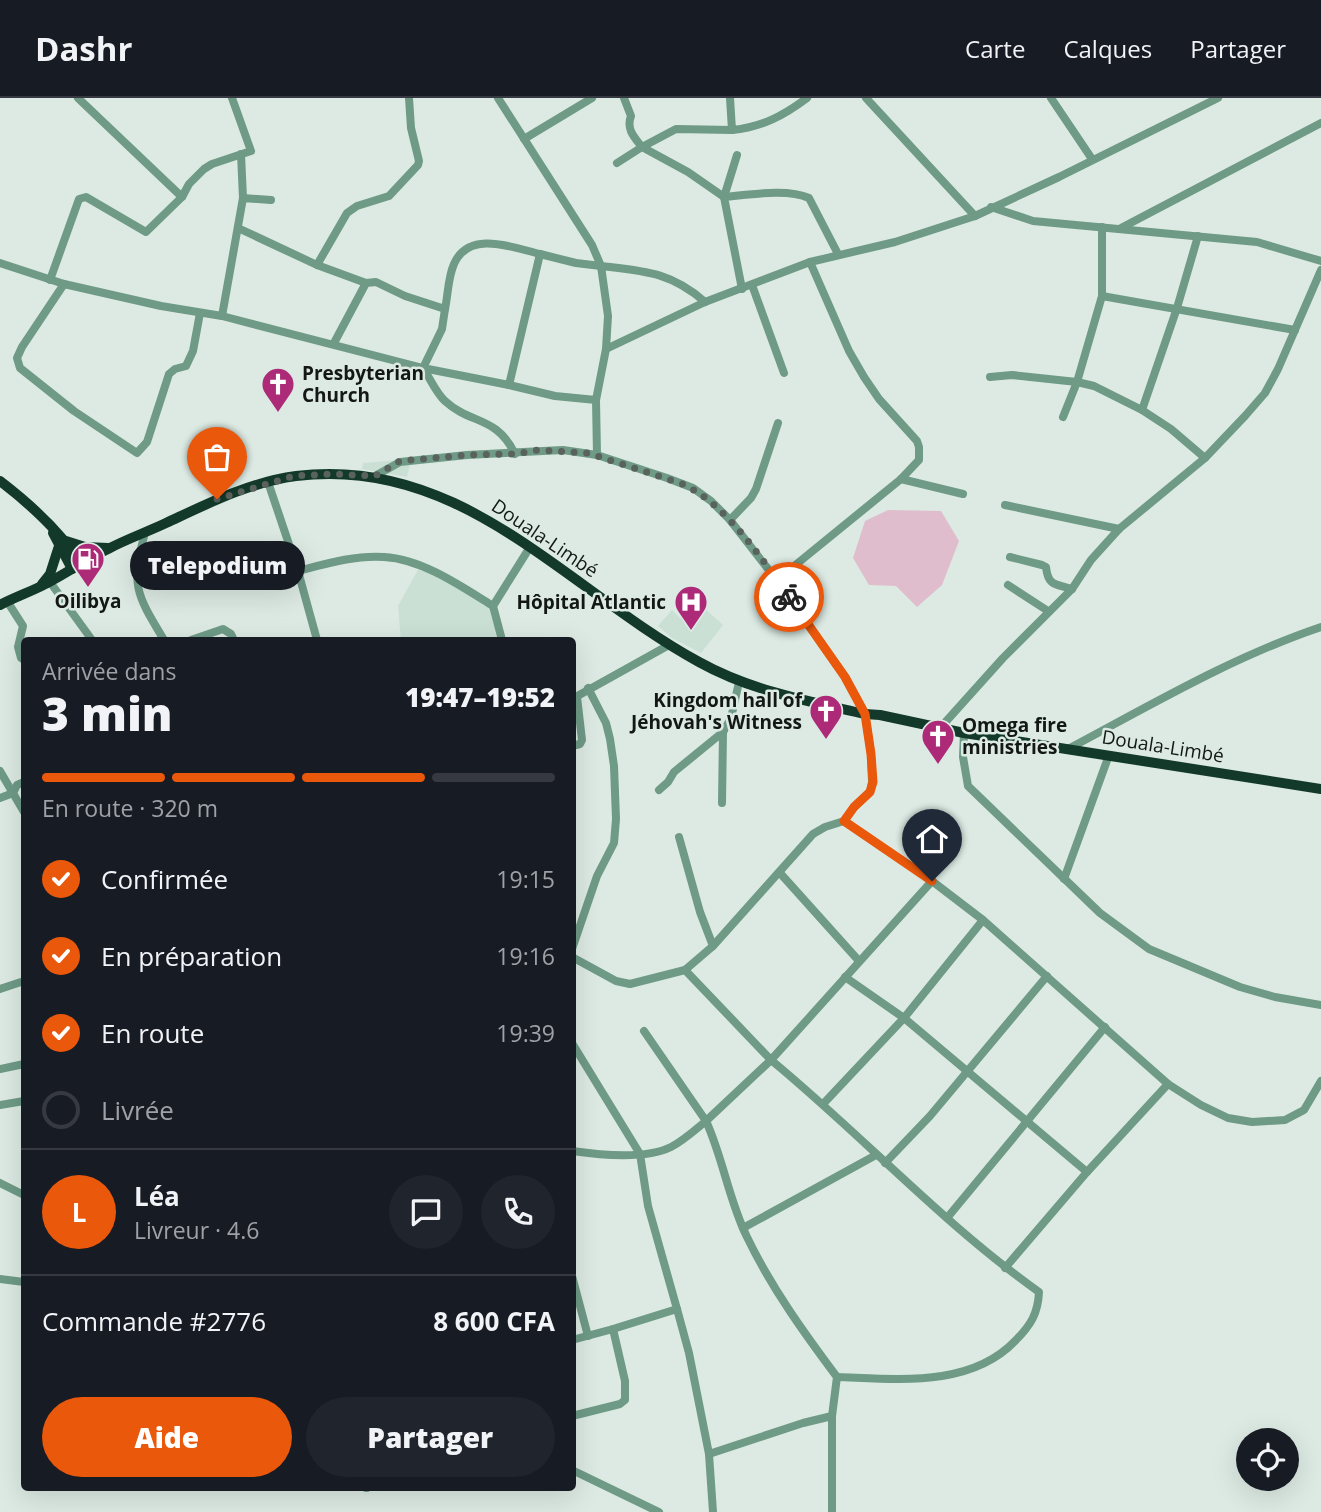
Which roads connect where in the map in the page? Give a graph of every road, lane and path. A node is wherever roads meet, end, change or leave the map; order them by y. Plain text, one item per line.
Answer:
1 (78, 98) edge
2 (232, 98) edge
3 (409, 98) edge
4 (498, 98) edge
5 (592, 98) edge
6 (624, 98) edge
7 (730, 98) edge
8 (807, 98) edge
9 (866, 98) edge
10 (1051, 98) edge
11 (1217, 98) edge
12 (1321, 123) edge
13 (732, 130) junction
14 (524, 139) junction
15 (642, 147) junction
16 (241, 154) junction
17 (737, 155) dead end
18 (1092, 159) junction
19 (617, 163) dead end
20 (181, 197) junction
21 (724, 197) junction
22 (243, 198) junction
23 (271, 200) dead end
24 (991, 207) junction
25 (975, 216) junction
26 (237, 228) junction
27 (1102, 228) junction
28 (1121, 228) junction
29 (1198, 236) junction
30 (540, 254) junction
31 (838, 254) junction
32 (1321, 261) edge
33 (810, 262) junction
34 (0, 263) edge
35 (317, 265) junction
36 (601, 266) junction
37 (1321, 270) edge
38 (50, 280) junction
39 (366, 283) junction
40 (64, 284) junction
41 (752, 285) junction
42 (742, 289) junction
43 (1102, 296) junction
44 (705, 302) junction
45 (445, 309) junction
46 (1177, 309) junction
47 (200, 313) junction
48 (222, 316) junction
49 (1295, 330) junction
50 (334, 344) junction
51 (606, 349) junction
52 (424, 368) junction
53 (784, 373) dead end
54 (990, 377) dead end
55 (1077, 382) junction
56 (509, 385) junction
57 (596, 400) junction
58 (1142, 410) junction
59 (1063, 417) dead end
60 (778, 423) dead end
61 (515, 454) junction
62 (597, 455) junction
63 (1205, 458) junction
64 (375, 476) junction
65 (901, 479) junction
66 (0, 481) edge
67 (268, 482) junction
68 (963, 495) dead end
69 (1005, 505) dead end
70 (730, 520) junction
71 (1119, 529) junction
72 (145, 533) junction
73 (62, 543) junction
74 (530, 547) junction
75 (109, 548) junction
76 (1010, 557) dead end
77 (77, 566) junction
78 (298, 571) junction
79 (777, 580) junction
80 (50, 582) junction
81 (1008, 584) dead end
82 (39, 587) junction
83 (1072, 589) junction
84 (4, 603) edge
85 (493, 606) junction
86 (1048, 611) junction
87 (1321, 627) edge
88 (90, 637) edge
89 (162, 637) edge
90 (200, 637) edge
91 (232, 637) edge
92 (316, 637) edge
93 (501, 637) edge
94 (669, 645) junction
95 (21, 657) edge
96 (739, 682) junction
97 (588, 688) junction
98 (576, 697) edge
99 (576, 704) edge
100 (865, 714) junction
101 (941, 727) junction
102 (723, 732) junction
103 (964, 733) junction
104 (576, 745) edge
105 (1068, 749) junction
106 (1109, 755) junction
107 (0, 771) edge
108 (21, 783) edge
109 (1321, 789) edge
110 (659, 790) dead end
111 (13, 793) junction
112 (0, 798) edge
113 (722, 803) dead end
114 (21, 807) edge
115 (844, 821) junction
116 (680, 836) dead end
117 (780, 873) junction
118 (1064, 879) junction
119 (932, 881) junction
120 (983, 920) junction
121 (576, 937) edge
122 (713, 946) junction
123 (576, 959) edge
124 (859, 961) junction
125 (685, 970) junction
126 (1047, 976) junction
127 (845, 977) junction
128 (21, 982) edge
129 (0, 989) edge
130 (1321, 1005) edge
131 (904, 1018) junction
132 (1105, 1027) junction
133 (644, 1031) dead end
134 (576, 1050) edge
135 (771, 1060) junction
136 (21, 1065) edge
137 (0, 1069) edge
138 (968, 1071) junction
139 (1321, 1081) edge
140 (1168, 1084) junction
141 (21, 1102) edge
142 (824, 1103) junction
143 (0, 1105) edge
144 (706, 1121) junction
145 (1026, 1121) junction
146 (576, 1152) edge
147 (640, 1154) junction
148 (876, 1155) junction
149 (885, 1163) junction
150 (1087, 1172) junction
151 (0, 1182) edge
152 (21, 1193) edge
153 (947, 1218) junction
154 (743, 1228) junction
155 (1005, 1268) junction
156 (0, 1279) edge
157 (21, 1282) edge
158 (576, 1291) edge
159 (677, 1309) junction
160 (612, 1329) junction
161 (588, 1336) junction
162 (576, 1339) edge
163 (836, 1377) junction
164 (576, 1415) edge
165 (832, 1416) junction
166 (709, 1454) junction
167 (576, 1472) edge
168 (659, 1512) edge
169 (713, 1512) edge
170 (832, 1512) edge

1 - 20 street
2 - 16 street
3 - 35 street
4 - 14 street
5 - 14 street
6 - 15 street
7 - 13 street
8 - 13 street
9 - 25 street
10 - 18 street
11 - 18 street
12 - 28 street
13 - 15 street
14 - 36 street
15 - 19 street
15 - 21 street
16 - 20 street
16 - 22 street
17 - 21 street
18 - 24 street
20 - 38 street
21 - 31 street
21 - 42 street
22 - 23 street
22 - 26 street
24 - 25 street
24 - 27 street
25 - 31 street
26 - 35 street
26 - 48 street
27 - 28 street
27 - 43 street
28 - 29 street
29 - 32 street
29 - 46 street
30 - 36 street
30 - 45 street
30 - 56 street
31 - 33 street
33 - 41 street
33 - 65 street
34 - 38 street
35 - 39 street
36 - 44 street
36 - 51 street
37 - 49 street
38 - 40 street
39 - 45 street
39 - 50 street
40 - 47 street
40 - 47 street
41 - 42 street
41 - 53 street
42 - 44 street
43 - 46 street
43 - 55 street
44 - 51 street
45 - 52 street
46 - 49 street
46 - 58 street
47 - 48 street
48 - 50 street
49 - 63 street
50 - 52 street
51 - 57 street
52 - 56 street
52 - 61 street
54 - 55 street
55 - 58 street
55 - 59 street
56 - 57 street
57 - 62 street
58 - 63 street
60 - 70 street
61 - 62 street
61 - 64 street
62 - 70 street
63 - 71 street
64 - 67 highway, Douala-Limbé
64 - 74 highway, Douala-Limbé
65 - 68 street
65 - 79 street
66 - 73 highway
67 - 72 highway, Douala-Limbé
67 - 78 street
69 - 71 street
70 - 79 street
71 - 83 street
72 - 75 highway, Douala-Limbé
72 - 89 street
73 - 75 highway
73 - 77 highway
73 - 82 highway
74 - 85 street
74 - 94 highway, Douala-Limbé
75 - 77 highway, Douala-Limbé
76 - 83 street
77 - 80 highway, Douala-Limbé
78 - 85 street
78 - 92 street
79 - 100 street
80 - 82 highway, Douala-Limbé
80 - 88 street
81 - 86 street
82 - 84 highway, Douala-Limbé
83 - 86 street
84 - 95 street
85 - 93 street
86 - 101 street
87 - 105 street
90 - 91 street
94 - 96 highway, Douala-Limbé
94 - 97 street
96 - 100 highway, Douala-Limbé
96 - 102 street
97 - 98 street
97 - 121 street
99 - 104 street
100 - 101 highway, Douala-Limbé
100 - 115 street
101 - 103 highway, Douala-Limbé
102 - 110 street
102 - 113 street
103 - 105 highway, Douala-Limbé
103 - 118 street
105 - 106 highway, Douala-Limbé
106 - 109 highway, Douala-Limbé
106 - 118 street
107 - 111 street
108 - 111 street
111 - 112 street
111 - 114 street
115 - 117 street
115 - 119 street
116 - 122 street
117 - 122 street
117 - 124 street
118 - 130 street
119 - 120 street
119 - 124 street
120 - 126 street
120 - 131 street
122 - 125 street
123 - 125 street
124 - 127 street
125 - 135 street
126 - 132 street
126 - 138 street
127 - 131 street
127 - 135 street
128 - 129 street
131 - 138 street
131 - 142 street
132 - 140 street
132 - 145 street
133 - 144 street
134 - 147 street
135 - 142 street
135 - 144 street
136 - 137 street
138 - 145 street
138 - 149 street
139 - 140 street
140 - 150 street
141 - 143 street
142 - 148 street
144 - 147 street
144 - 154 street
145 - 150 street
145 - 153 street
146 - 147 street
147 - 159 street
148 - 149 street
148 - 154 street
149 - 153 street
150 - 155 street
151 - 152 street
153 - 155 street
154 - 163 street
155 - 163 street
156 - 157 street
158 - 161 street
159 - 160 street
159 - 166 street
160 - 161 street
160 - 164 street
161 - 162 street
163 - 165 street
165 - 166 street
165 - 170 street
166 - 169 street
167 - 168 street

